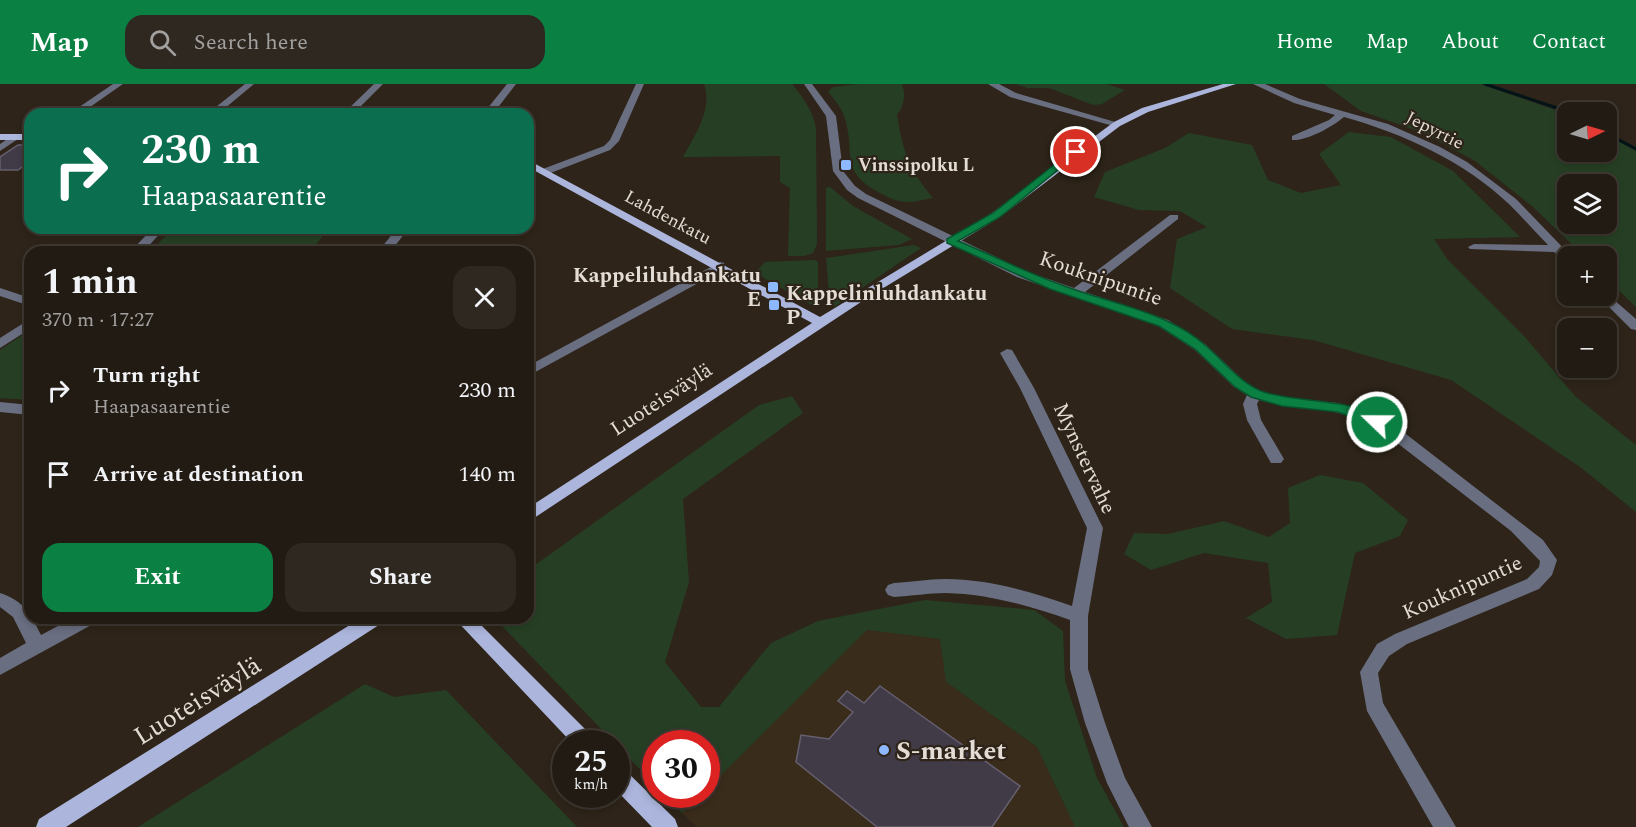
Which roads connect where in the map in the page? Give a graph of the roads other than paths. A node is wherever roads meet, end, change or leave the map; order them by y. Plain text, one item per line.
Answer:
1 (119, 84) edge
2 (250, 84) edge
3 (379, 84) edge
4 (512, 84) edge
5 (640, 84) edge
6 (808, 84) edge
7 (992, 84) edge
8 (1232, 84) edge
9 (1257, 84) edge
10 (83, 108) edge
11 (220, 108) edge
12 (354, 108) edge
13 (493, 108) edge
14 (1342, 114) junction
15 (1116, 123) junction
16 (0, 137) edge
17 (16, 137) junction
18 (24, 137) edge
19 (1295, 138) dead end
20 (0, 148) edge
21 (534, 166) edge
22 (544, 172) junction
23 (1174, 217) dead end
24 (154, 234) edge
25 (398, 234) edge
26 (950, 241) junction
27 (144, 246) edge
28 (389, 246) edge
29 (1474, 247) dead end
30 (1557, 249) joint
31 (720, 266) junction
32 (0, 292) edge
33 (1076, 294) junction
34 (24, 300) edge
35 (1615, 306) edge
36 (821, 323) junction
37 (1636, 326) edge
38 (24, 327) edge
39 (0, 344) edge
40 (1007, 352) dead end
41 (534, 369) edge
42 (1255, 394) junction
43 (0, 407) edge
44 (24, 409) edge
45 (1276, 459) dead end
46 (534, 512) edge
47 (894, 590) dead end
48 (0, 600) edge
49 (1079, 616) junction
50 (24, 618) edge
51 (27, 624) edge
52 (78, 624) edge
53 (366, 624) edge
54 (469, 624) edge
55 (37, 647) junction
56 (0, 668) edge
57 (572, 730) edge
58 (630, 789) edge
59 (47, 827) edge
60 (667, 827) edge
61 (1141, 827) edge
62 (1445, 827) edge

1 - 10 street
2 - 11 street
3 - 12 street
4 - 13 street
5 - 22 street
6 - 26 street, Kouknipuntie
7 - 15 street
8 - 15 main road, Luoteisväylä
9 - 14 street, Jepyrtie
14 - 19 street
14 - 30 street, Jepyrtie
15 - 26 main road, Luoteisväylä
16 - 17 main road
17 - 18 main road
17 - 20 street
21 - 22 main road, Lahdenkatu
22 - 31 main road, Lahdenkatu
23 - 33 street
24 - 27 street
25 - 28 street
26 - 33 street, Kouknipuntie
26 - 36 main road, Luoteisväylä
29 - 30 street
31 - 36 main road, Lahdenkatu
31 - 41 street
32 - 34 street
33 - 42 street, Kouknipuntie
35 - 37 street
36 - 46 main road, Luoteisväylä
38 - 39 street
40 - 49 street, Mynstervahe
42 - 45 street
42 - 62 street, Kouknipuntie
43 - 44 street
47 - 49 street
48 - 50 street
49 - 61 street, Mynstervahe
51 - 55 street
52 - 55 street
53 - 59 main road, Luoteisväylä
54 - 57 main road
55 - 56 street
58 - 60 main road

